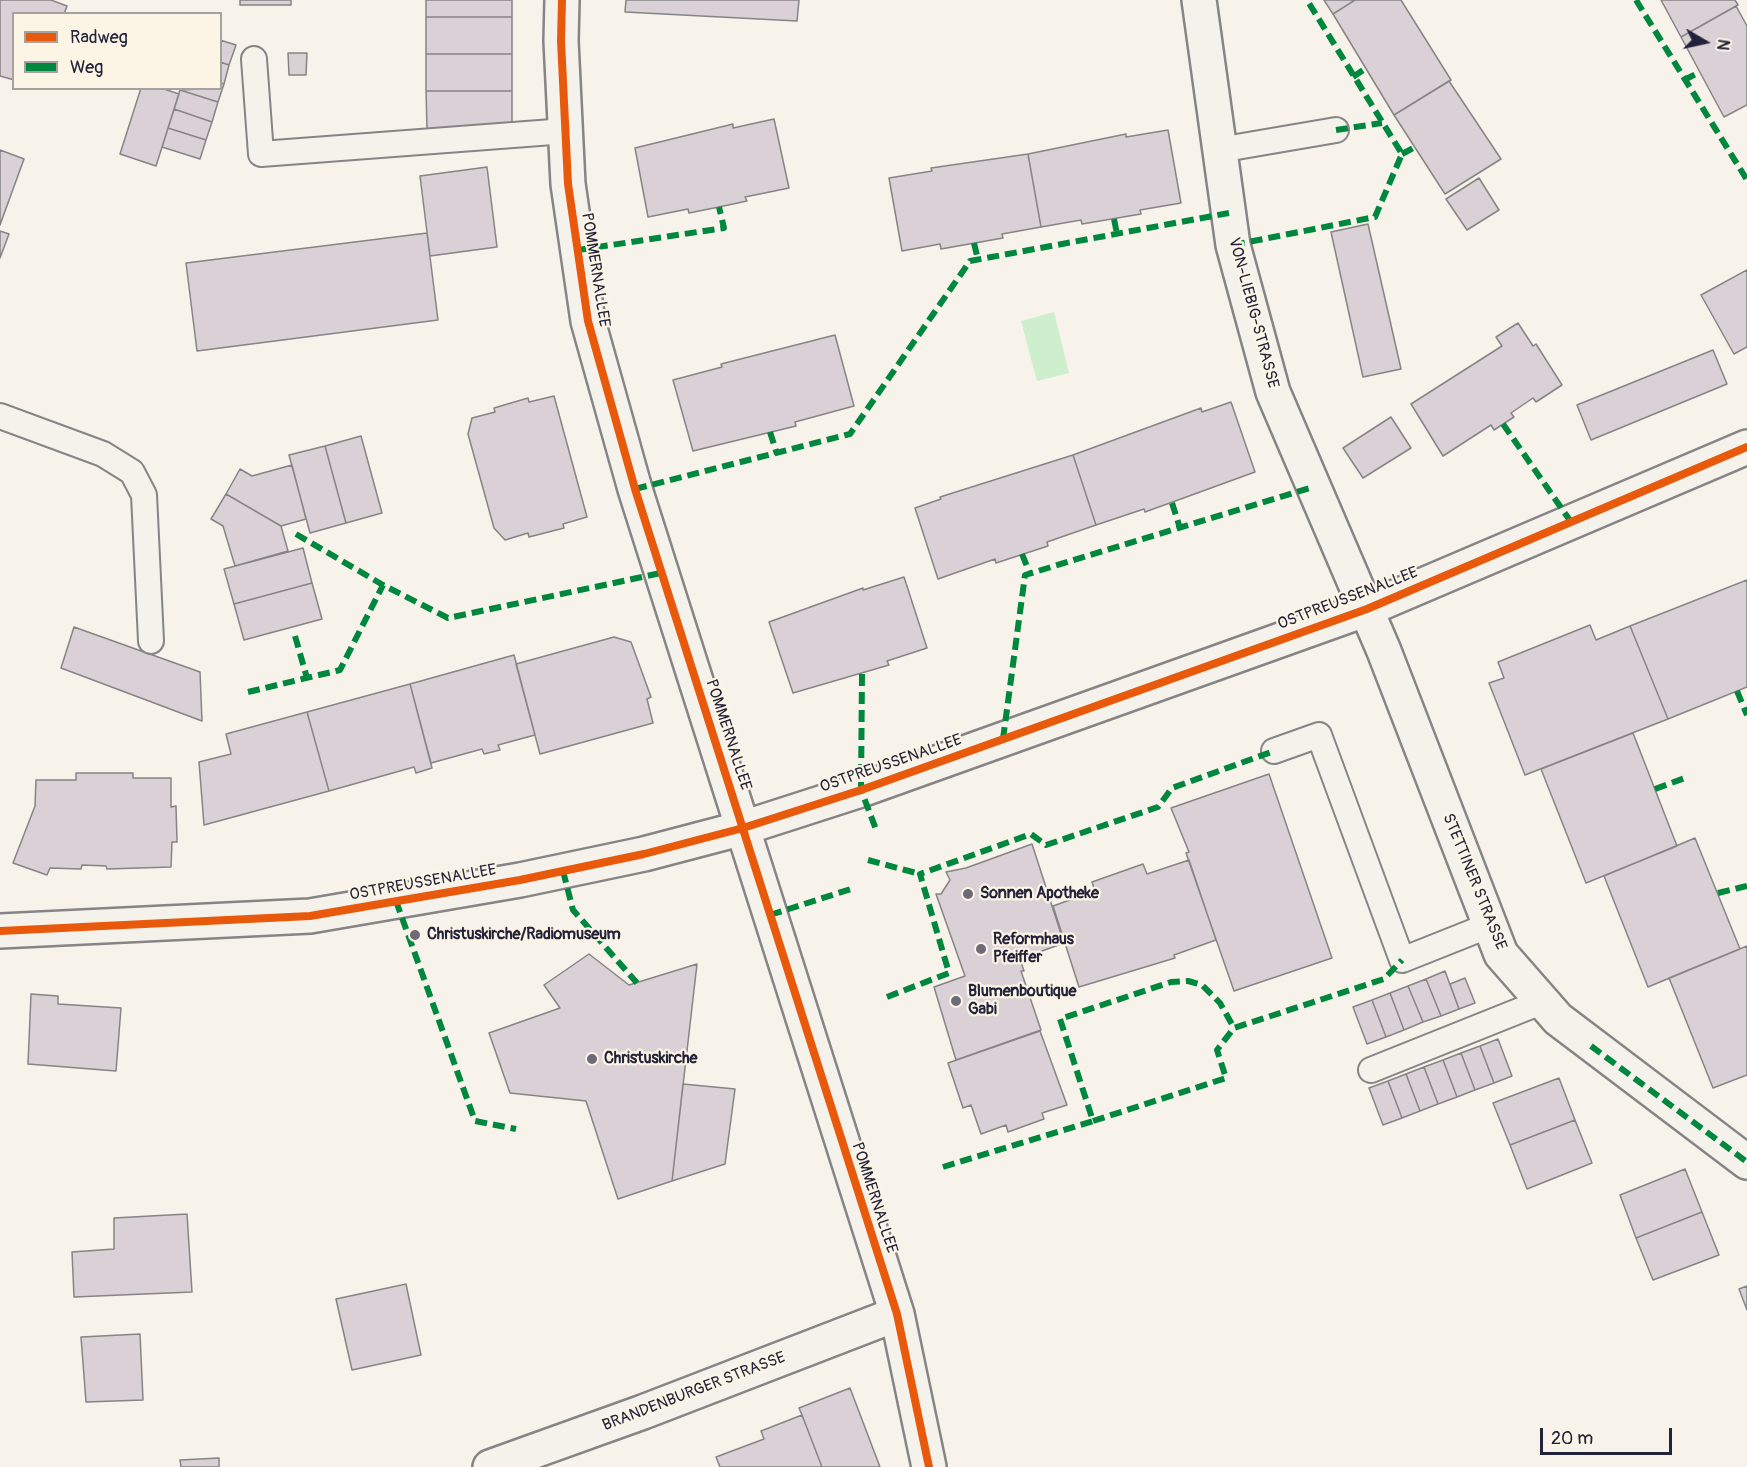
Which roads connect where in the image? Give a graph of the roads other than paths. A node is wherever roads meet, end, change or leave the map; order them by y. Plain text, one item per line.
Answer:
1 (562, 0) edge
2 (1199, 0) edge
3 (254, 59) dead end
4 (1336, 130) dead end
5 (566, 131) junction
6 (1219, 150) junction
7 (0, 416) edge
8 (1747, 447) edge
9 (1366, 609) junction
10 (151, 641) dead end
11 (1274, 751) dead end
12 (743, 828) junction
13 (1490, 925) junction
14 (0, 931) edge
15 (1540, 1002) junction
16 (1371, 1070) dead end
17 (1747, 1162) edge
18 (897, 1314) junction
19 (490, 1467) edge
20 (929, 1467) edge

1 - 5 street, POMMERNALLEE
2 - 6 street, VON-LIEBIG-STRASSE
3 - 5 lane
4 - 6 lane
5 - 12 street, POMMERNALLEE
6 - 9 street, VON-LIEBIG-STRASSE
7 - 10 lane
8 - 9 street, OSTPREUSSENALLEE
9 - 12 street, OSTPREUSSENALLEE
9 - 13 street, STETTINER STRASSE
11 - 13 lane
12 - 14 street, OSTPREUSSENALLEE
12 - 18 street, POMMERNALLEE
13 - 15 street, STETTINER STRASSE
15 - 16 lane
15 - 17 street, STETTINER STRASSE
18 - 19 street, BRANDENBURGER STRASSE
18 - 20 street, POMMERNALLEE

